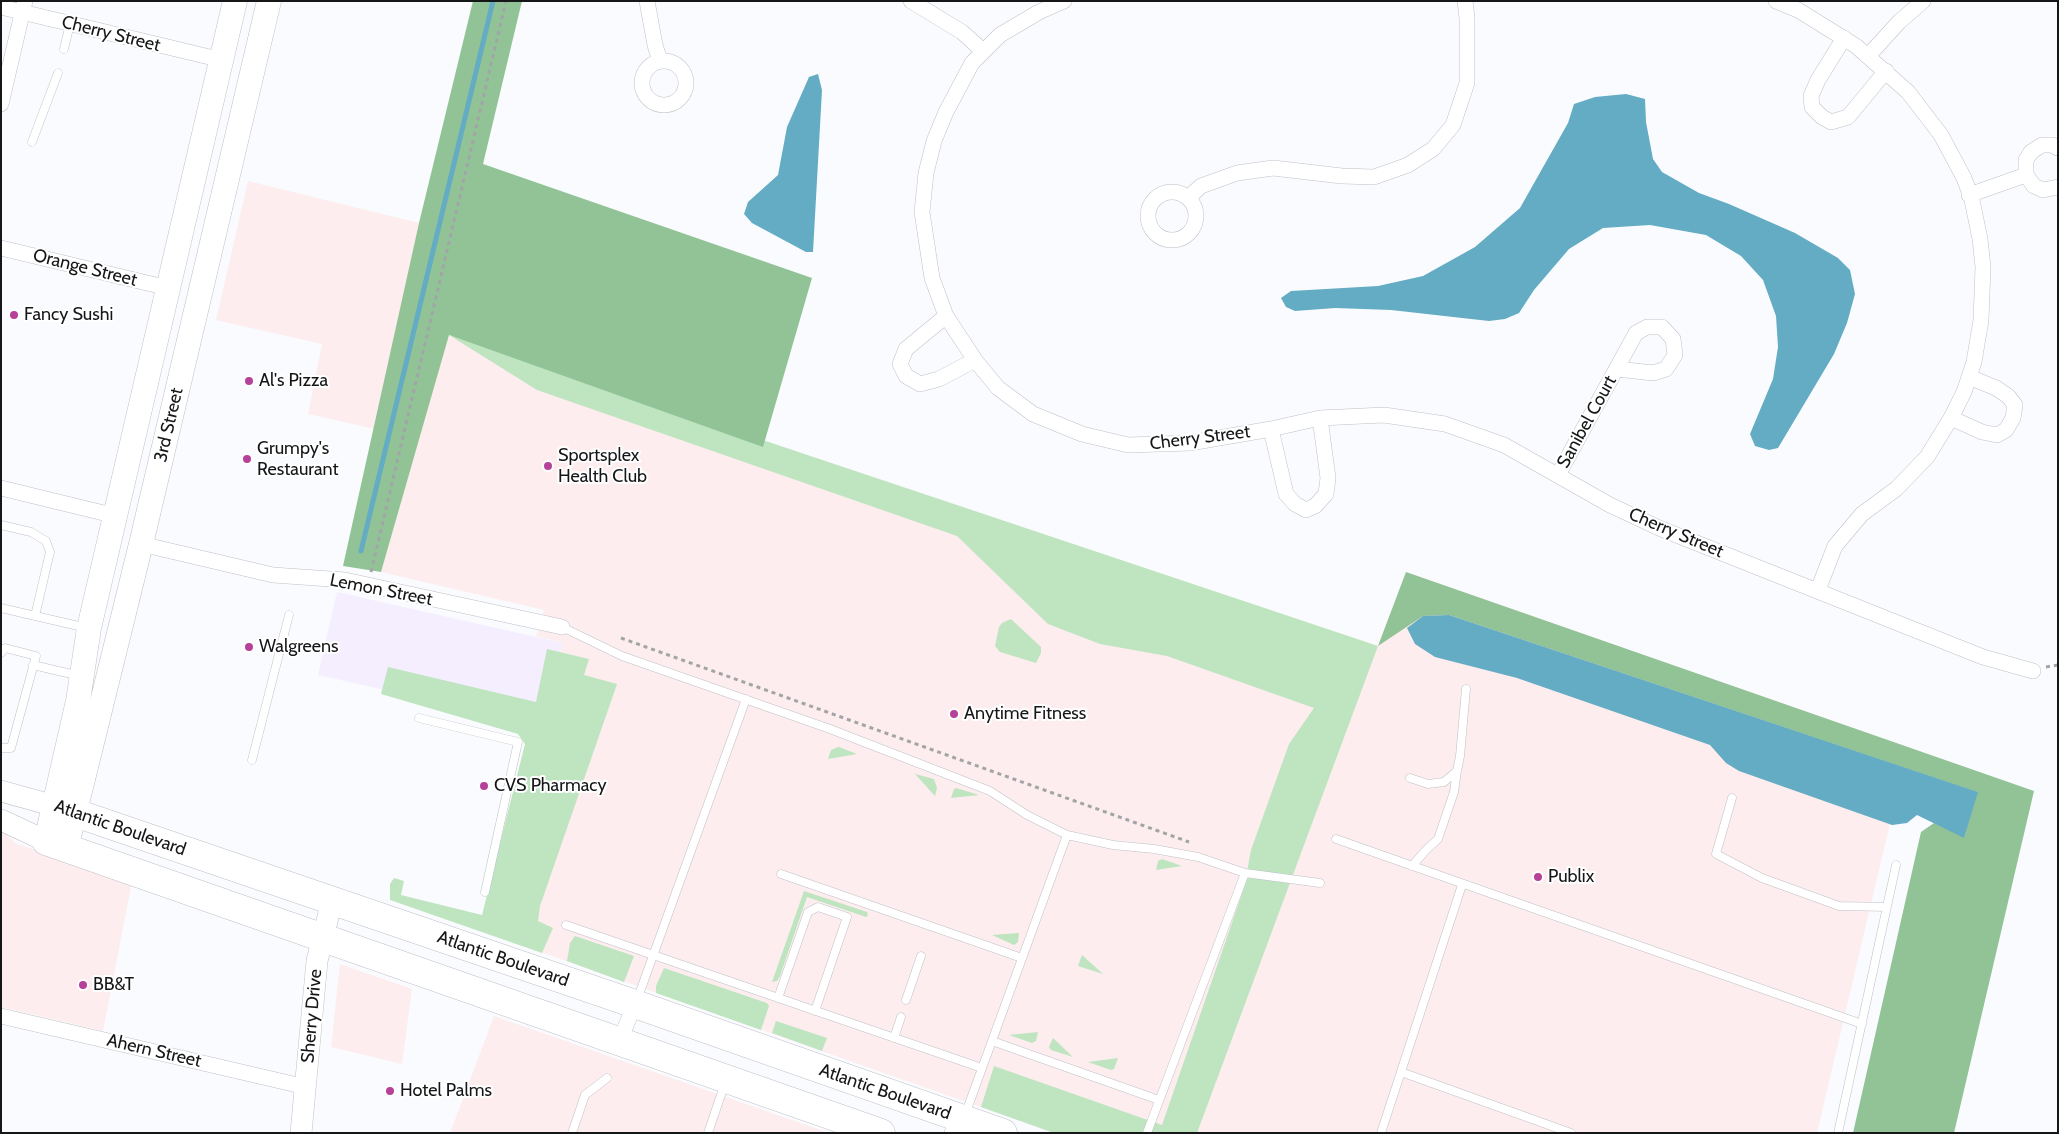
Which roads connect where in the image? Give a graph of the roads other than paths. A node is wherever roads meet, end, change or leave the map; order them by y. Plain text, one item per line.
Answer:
1 (235, 1) edge
2 (269, 1) edge
3 (647, 1) edge
4 (912, 1) edge
5 (1064, 1) edge
6 (1465, 1) edge
7 (1776, 1) edge
8 (1923, 1) edge
9 (1, 7) edge
10 (24, 7) edge
11 (70, 24) junction
12 (1844, 38) junction
13 (64, 49) dead end
14 (983, 51) junction
15 (1868, 56) junction
16 (222, 60) junction
17 (660, 61) dead end
18 (253, 67) junction
19 (1886, 71) junction
20 (58, 73) dead end
21 (1, 104) edge
22 (32, 142) dead end
23 (2058, 148) edge
24 (2026, 175) junction
25 (2058, 187) edge
26 (1969, 195) junction
27 (1188, 198) dead end
28 (1, 248) edge
29 (168, 288) junction
30 (199, 295) junction
31 (946, 316) junction
32 (975, 360) junction
33 (1617, 368) dead end
34 (1969, 377) junction
35 (1320, 418) junction
36 (1951, 418) junction
37 (136, 426) junction
38 (1271, 428) junction
39 (1558, 475) junction
40 (1, 488) edge
41 (116, 516) junction
42 (1, 525) edge
43 (141, 544) junction
44 (1818, 590) junction
45 (1, 608) edge
46 (289, 614) dead end
47 (35, 616) junction
48 (562, 627) joint
49 (89, 628) junction
50 (1, 652) edge
51 (33, 665) junction
52 (2033, 671) dead end
53 (81, 677) junction
54 (1466, 689) dead end
55 (746, 699) junction
56 (419, 718) dead end
57 (1, 748) edge
58 (252, 760) dead end
59 (1457, 771) junction
60 (1410, 778) dead end
61 (1, 791) edge
62 (1732, 798) dead end
63 (65, 810) junction
64 (1, 820) edge
65 (1067, 835) junction
66 (1336, 839) dead end
67 (56, 844) junction
68 (1896, 865) dead end
69 (1412, 866) junction
70 (1245, 873) junction
71 (781, 874) dead end
72 (1320, 883) dead end
73 (1462, 885) junction
74 (486, 892) dead end
75 (332, 902) junction
76 (1887, 907) junction
77 (566, 925) dead end
78 (321, 938) junction
79 (653, 955) junction
80 (921, 956) dead end
81 (1022, 958) junction
82 (778, 998) junction
83 (906, 1000) dead end
84 (635, 1004) junction
85 (815, 1011) junction
86 (1, 1016) edge
87 (901, 1017) dead end
88 (1862, 1024) junction
89 (894, 1038) junction
90 (992, 1041) junction
91 (619, 1042) junction
92 (982, 1068) junction
93 (1401, 1072) junction
94 (607, 1078) dead end
95 (726, 1079) junction
96 (306, 1087) junction
97 (1159, 1100) junction
98 (958, 1126) edge
99 (302, 1132) edge
100 (572, 1133) edge
101 (708, 1133) edge
102 (881, 1133) edge
103 (1003, 1133) edge
104 (1147, 1133) edge
105 (1381, 1133) edge
106 (1571, 1133) edge
107 (1838, 1133) edge

1 - 16 main road, 3rd Street
2 - 18 main road, 3rd Street
3 - 17 street
4 - 14 street
5 - 14 street, Cherry Street
6 - 27 street
7 - 12 street
8 - 15 street
9 - 10 street, Cherry Street
10 - 11 street, Cherry Street
10 - 21 street
11 - 13 lane
11 - 16 street, Cherry Street
12 - 15 street
12 - 19 street
14 - 31 street, Cherry Street
15 - 19 street
16 - 18 main road
16 - 29 main road, 3rd Street
18 - 30 main road, 3rd Street
19 - 26 street
20 - 22 lane
23 - 24 street
24 - 25 street
24 - 26 street
26 - 34 street
28 - 29 street, Orange Street
29 - 30 main road
29 - 37 main road, 3rd Street
30 - 43 main road, 3rd Street
31 - 32 street, Cherry Street
31 - 32 street
32 - 38 street, Cherry Street
33 - 39 street, Sanibel Court
34 - 36 street
34 - 36 street
35 - 38 street, Cherry Street
35 - 38 street, Cherry Street
35 - 39 street, Cherry Street
36 - 44 street
37 - 41 main road, 3rd Street
37 - 43 main road
39 - 44 street, Cherry Street
40 - 41 street
41 - 49 main road, 3rd Street
42 - 47 lane
43 - 48 street, Lemon Street
43 - 63 main road, 3rd Street
44 - 52 street, Cherry Street
45 - 47 lane
46 - 58 lane
47 - 49 lane
48 - 55 lane
49 - 53 main road, 3rd Street
50 - 51 lane
51 - 53 lane
51 - 57 lane
53 - 63 main road, 3rd Street
54 - 59 lane
55 - 65 lane
55 - 79 lane
56 - 74 lane
59 - 60 lane
59 - 69 lane
61 - 63 street, Atlantic Boulevard
62 - 76 lane
63 - 67 main road, 3rd Street
63 - 75 highway, Atlantic Boulevard
64 - 67 street, Atlantic Boulevard
65 - 70 lane
65 - 81 lane
66 - 69 lane
67 - 78 highway, Atlantic Boulevard
68 - 76 lane
69 - 73 lane
70 - 72 lane
70 - 97 lane
71 - 81 lane
73 - 88 lane
73 - 93 lane
75 - 78 street, Sherry Drive
75 - 84 highway, Atlantic Boulevard
76 - 88 lane
77 - 79 lane
78 - 91 highway, Atlantic Boulevard
78 - 96 street, Sherry Drive
79 - 82 lane
79 - 84 lane
80 - 83 lane
81 - 90 lane
82 - 85 lane
82 - 85 lane
84 - 91 street
84 - 98 highway, Atlantic Boulevard
85 - 89 lane
86 - 96 street, Ahern Street
87 - 89 lane
88 - 107 lane
89 - 92 lane
90 - 92 lane
90 - 97 lane
91 - 95 highway, Atlantic Boulevard
92 - 98 lane
93 - 105 lane
93 - 106 lane
94 - 100 lane
95 - 101 lane
95 - 102 highway, Atlantic Boulevard
96 - 99 street, Sherry Drive
97 - 104 lane
98 - 103 highway, Atlantic Boulevard

